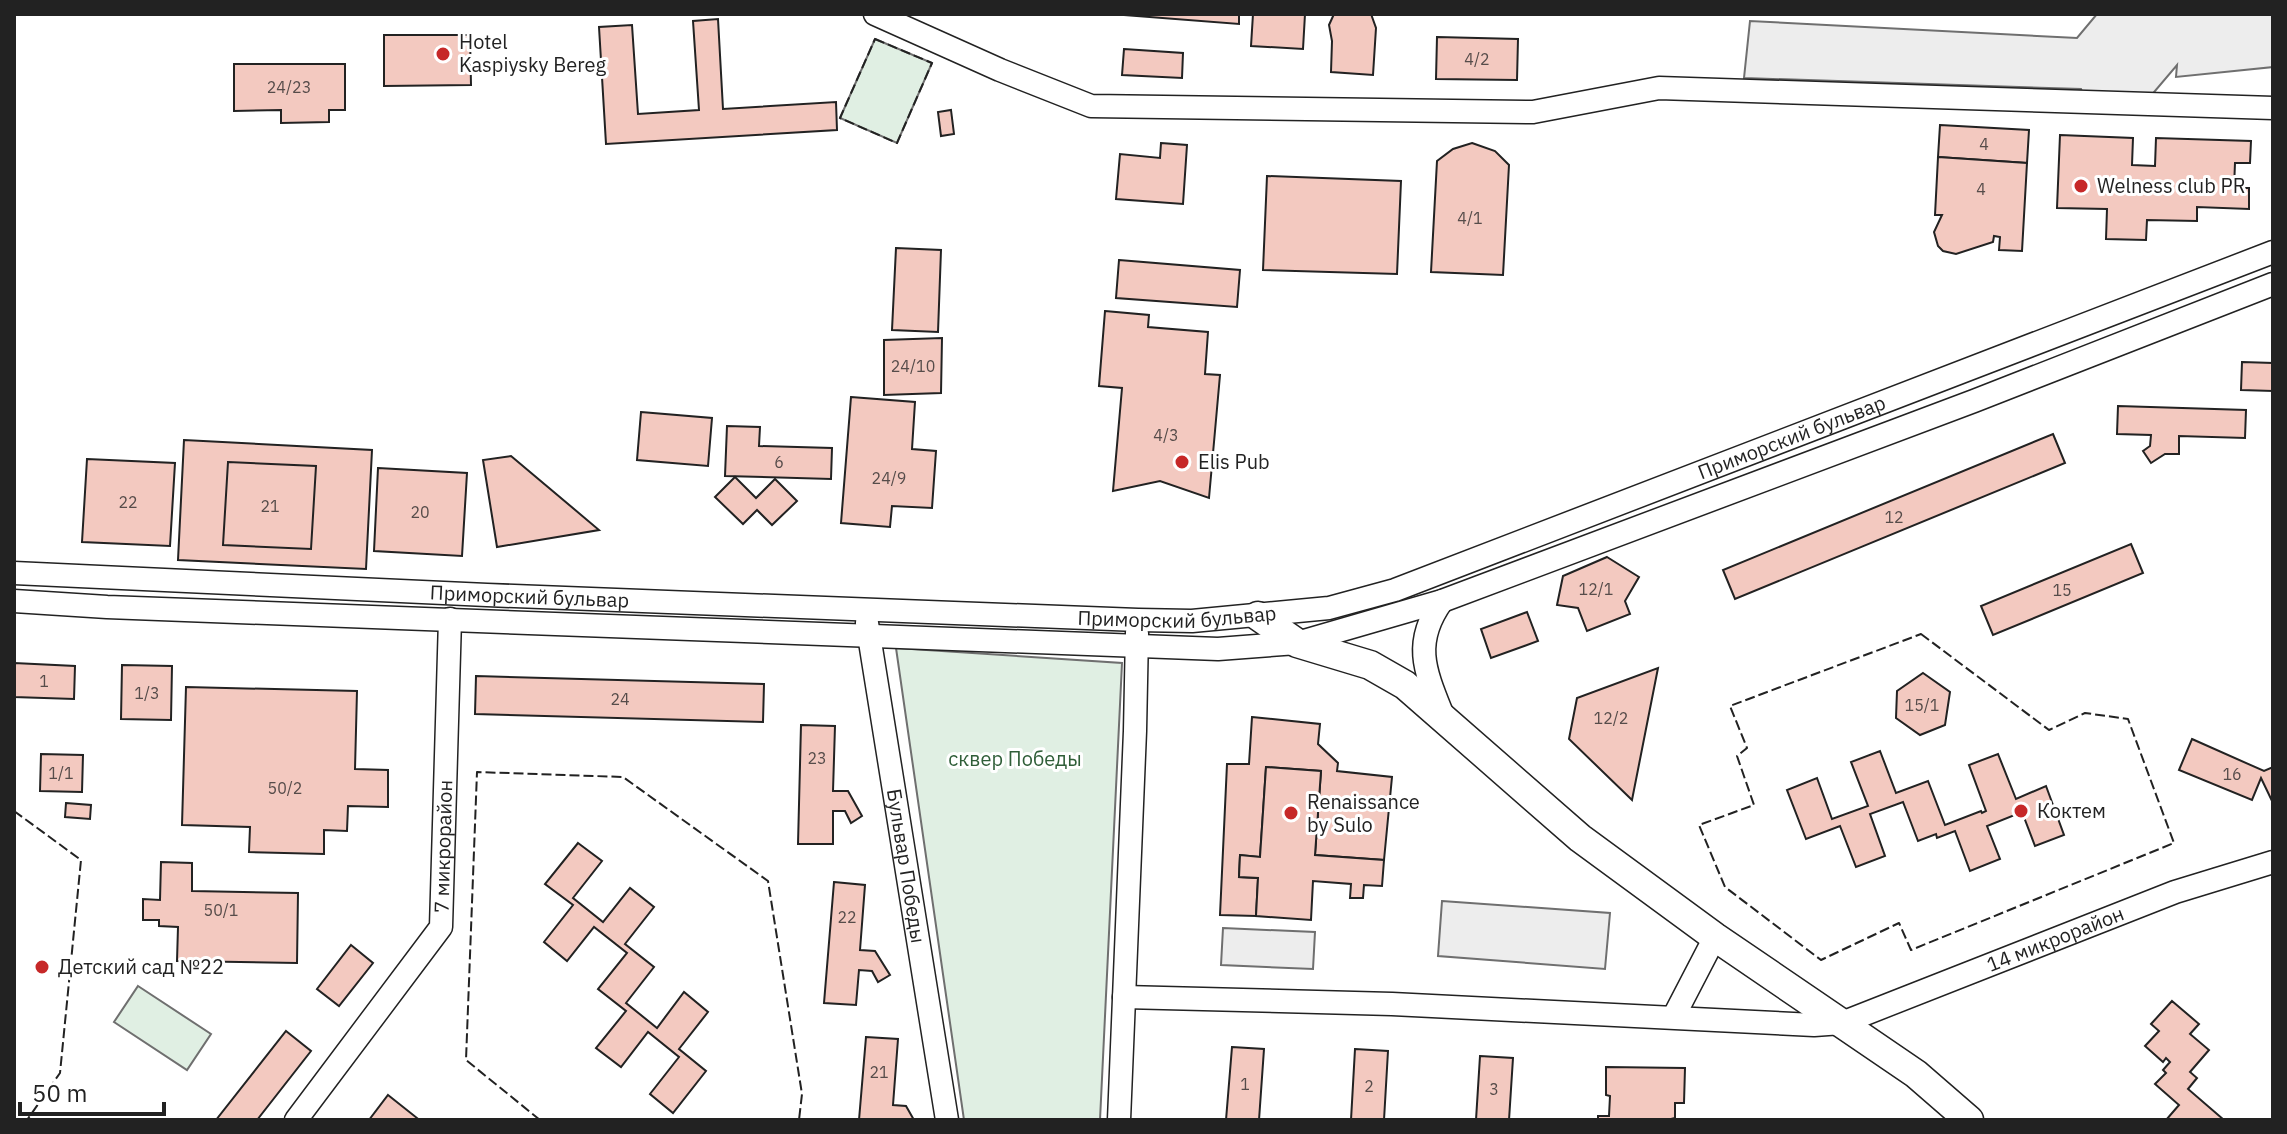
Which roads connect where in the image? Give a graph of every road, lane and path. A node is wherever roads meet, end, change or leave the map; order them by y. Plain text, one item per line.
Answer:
1 (875, 14) edge
2 (2273, 108) edge
3 (2273, 252) edge
4 (2273, 284) edge
5 (14, 573) edge
6 (14, 601) edge
7 (1442, 601) junction
8 (865, 610) junction
9 (1258, 616) junction
10 (450, 619) junction
11 (1138, 620) junction
12 (869, 635) junction
13 (1297, 643) junction
14 (1136, 645) junction
15 (1443, 716) junction
16 (2273, 862) edge
17 (1715, 937) junction
18 (1124, 997) junction
19 (1674, 1016) junction
20 (1842, 1023) junction
21 (296, 1120) edge
22 (947, 1120) edge
23 (1119, 1120) edge
24 (1969, 1120) edge

1 - 2 street
3 - 9 street, Приморский бульвар
4 - 7 street, Приморский бульвар
5 - 8 street, Приморский бульвар
6 - 10 street, Приморский бульвар
7 - 13 street, Приморский бульвар
7 - 15 street
8 - 11 street, Приморский бульвар
8 - 12 street, Бульвар Победы
9 - 11 street, Приморский бульвар
9 - 13 main road
10 - 12 street, Приморский бульвар
10 - 21 street, 7 микрорайон
11 - 14 street
12 - 14 street, Приморский бульвар
12 - 22 street, Бульвар Победы
13 - 14 street, Приморский бульвар
13 - 15 main road
14 - 18 street
15 - 17 main road
16 - 20 street, 14 микрорайон
17 - 19 street
17 - 20 main road
18 - 19 street, 14 микрорайон
18 - 23 street
19 - 20 street, 14 микрорайон
20 - 24 main road

